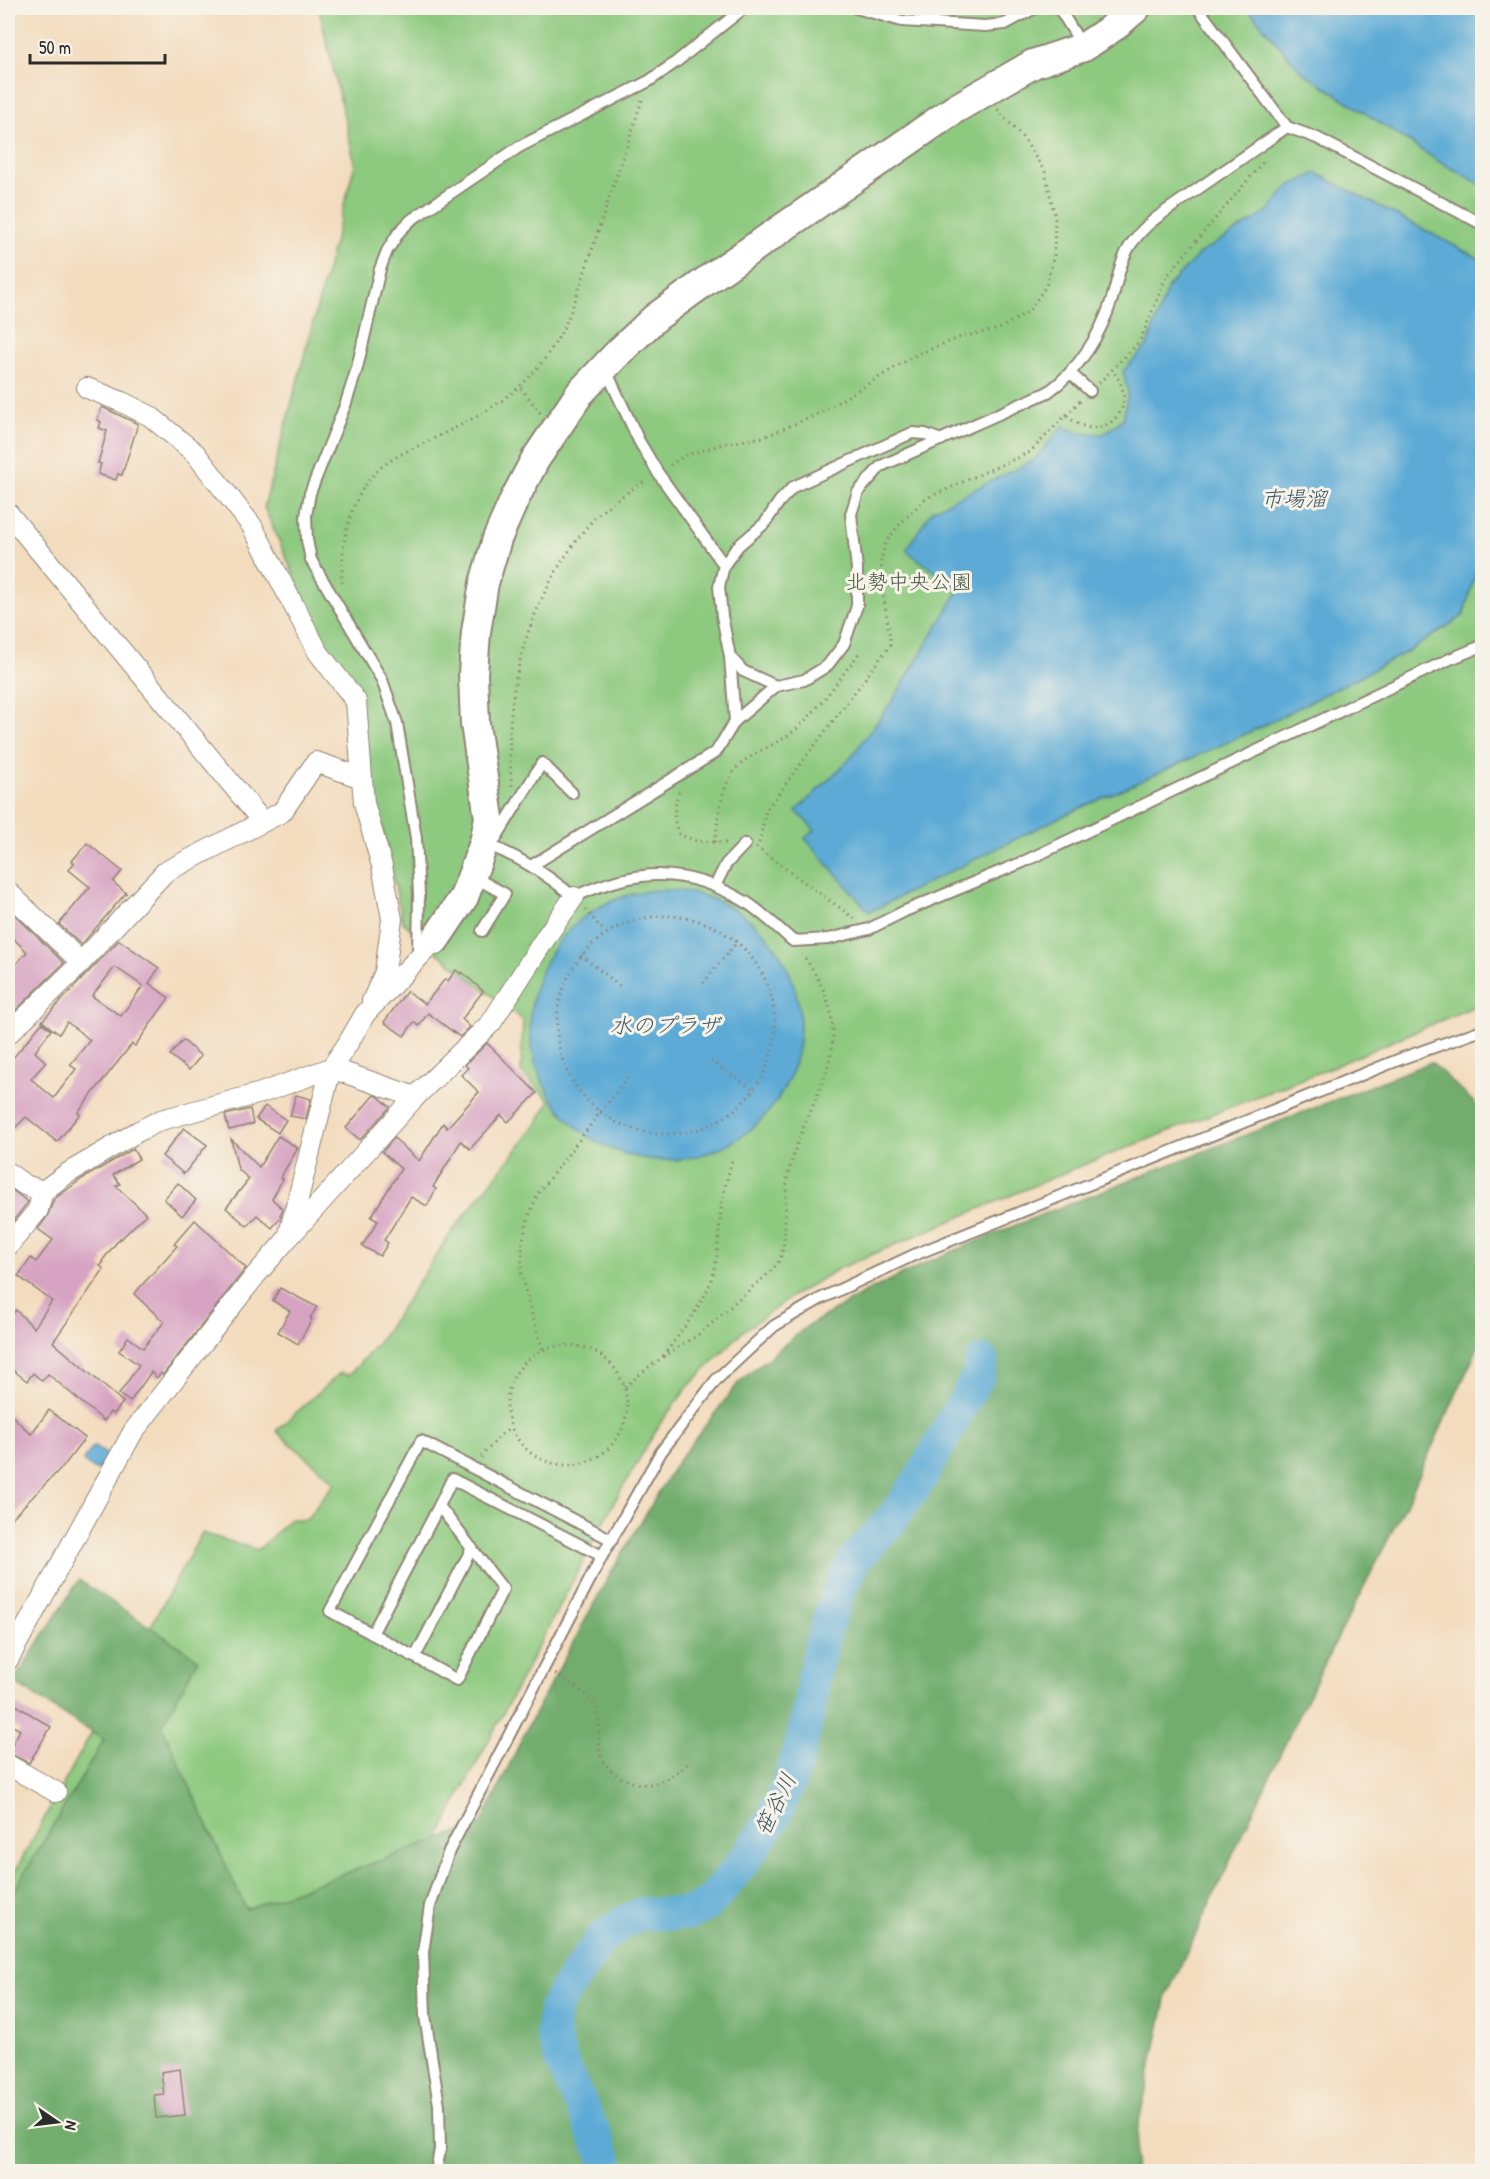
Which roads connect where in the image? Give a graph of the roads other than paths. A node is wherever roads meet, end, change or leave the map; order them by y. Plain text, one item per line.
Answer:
1 (744, 8) edge
2 (856, 8) edge
3 (1035, 8) edge
4 (1059, 8) edge
5 (1136, 8) edge
6 (1198, 8) edge
7 (1083, 47) junction
8 (1287, 128) junction
9 (1482, 224) edge
10 (605, 367) junction
11 (1070, 374) junction
12 (87, 388) dead end
13 (1090, 391) road end
14 (941, 440) junction
15 (8, 513) edge
16 (724, 565) junction
17 (1482, 646) edge
18 (730, 657) junction
19 (776, 686) junction
20 (735, 721) junction
21 (362, 778) junction
22 (572, 793) dead end
23 (262, 821) junction
24 (484, 843) junction
25 (745, 844) road end
26 (531, 866) junction
27 (471, 875) junction
28 (715, 886) junction
29 (8, 892) edge
30 (574, 897) junction
31 (482, 931) dead end
32 (426, 950) junction
33 (81, 962) junction
34 (365, 1014) junction
35 (1482, 1030) edge
36 (8, 1034) edge
37 (331, 1068) junction
38 (415, 1097) junction
39 (8, 1173) edge
40 (43, 1191) junction
41 (288, 1238) junction
42 (8, 1246) edge
43 (439, 1506) junction
44 (612, 1539) junction
45 (472, 1548) junction
46 (602, 1556) junction
47 (372, 1634) junction
48 (415, 1657) junction
49 (8, 1660) edge
50 (8, 1765) edge
51 (56, 1792) dead end
52 (436, 2172) edge

1 - 32 lane
2 - 3 lane
4 - 7 lane
5 - 7 street
6 - 8 lane
7 - 10 street
8 - 9 lane
8 - 11 lane
10 - 16 lane
10 - 24 street
11 - 13 lane
11 - 14 lane
12 - 21 street
14 - 16 lane
14 - 19 lane
15 - 23 street
16 - 18 lane
17 - 28 lane
18 - 19 lane
18 - 20 lane
19 - 20 lane
20 - 26 lane
21 - 23 street
21 - 34 street
22 - 24 lane
23 - 33 street
24 - 26 lane
24 - 27 street
25 - 28 lane
26 - 30 lane
27 - 31 lane
27 - 32 street
28 - 30 lane
29 - 33 street
30 - 38 street
32 - 34 street
33 - 36 street
34 - 37 street
35 - 44 lane
37 - 38 street
37 - 40 street
37 - 41 street
38 - 41 street
39 - 40 street
40 - 42 street
41 - 49 street
43 - 45 lane
43 - 46 lane
43 - 47 lane
44 - 46 lane
44 - 47 lane
45 - 48 lane
45 - 48 lane
46 - 52 lane
47 - 48 lane
50 - 51 street

